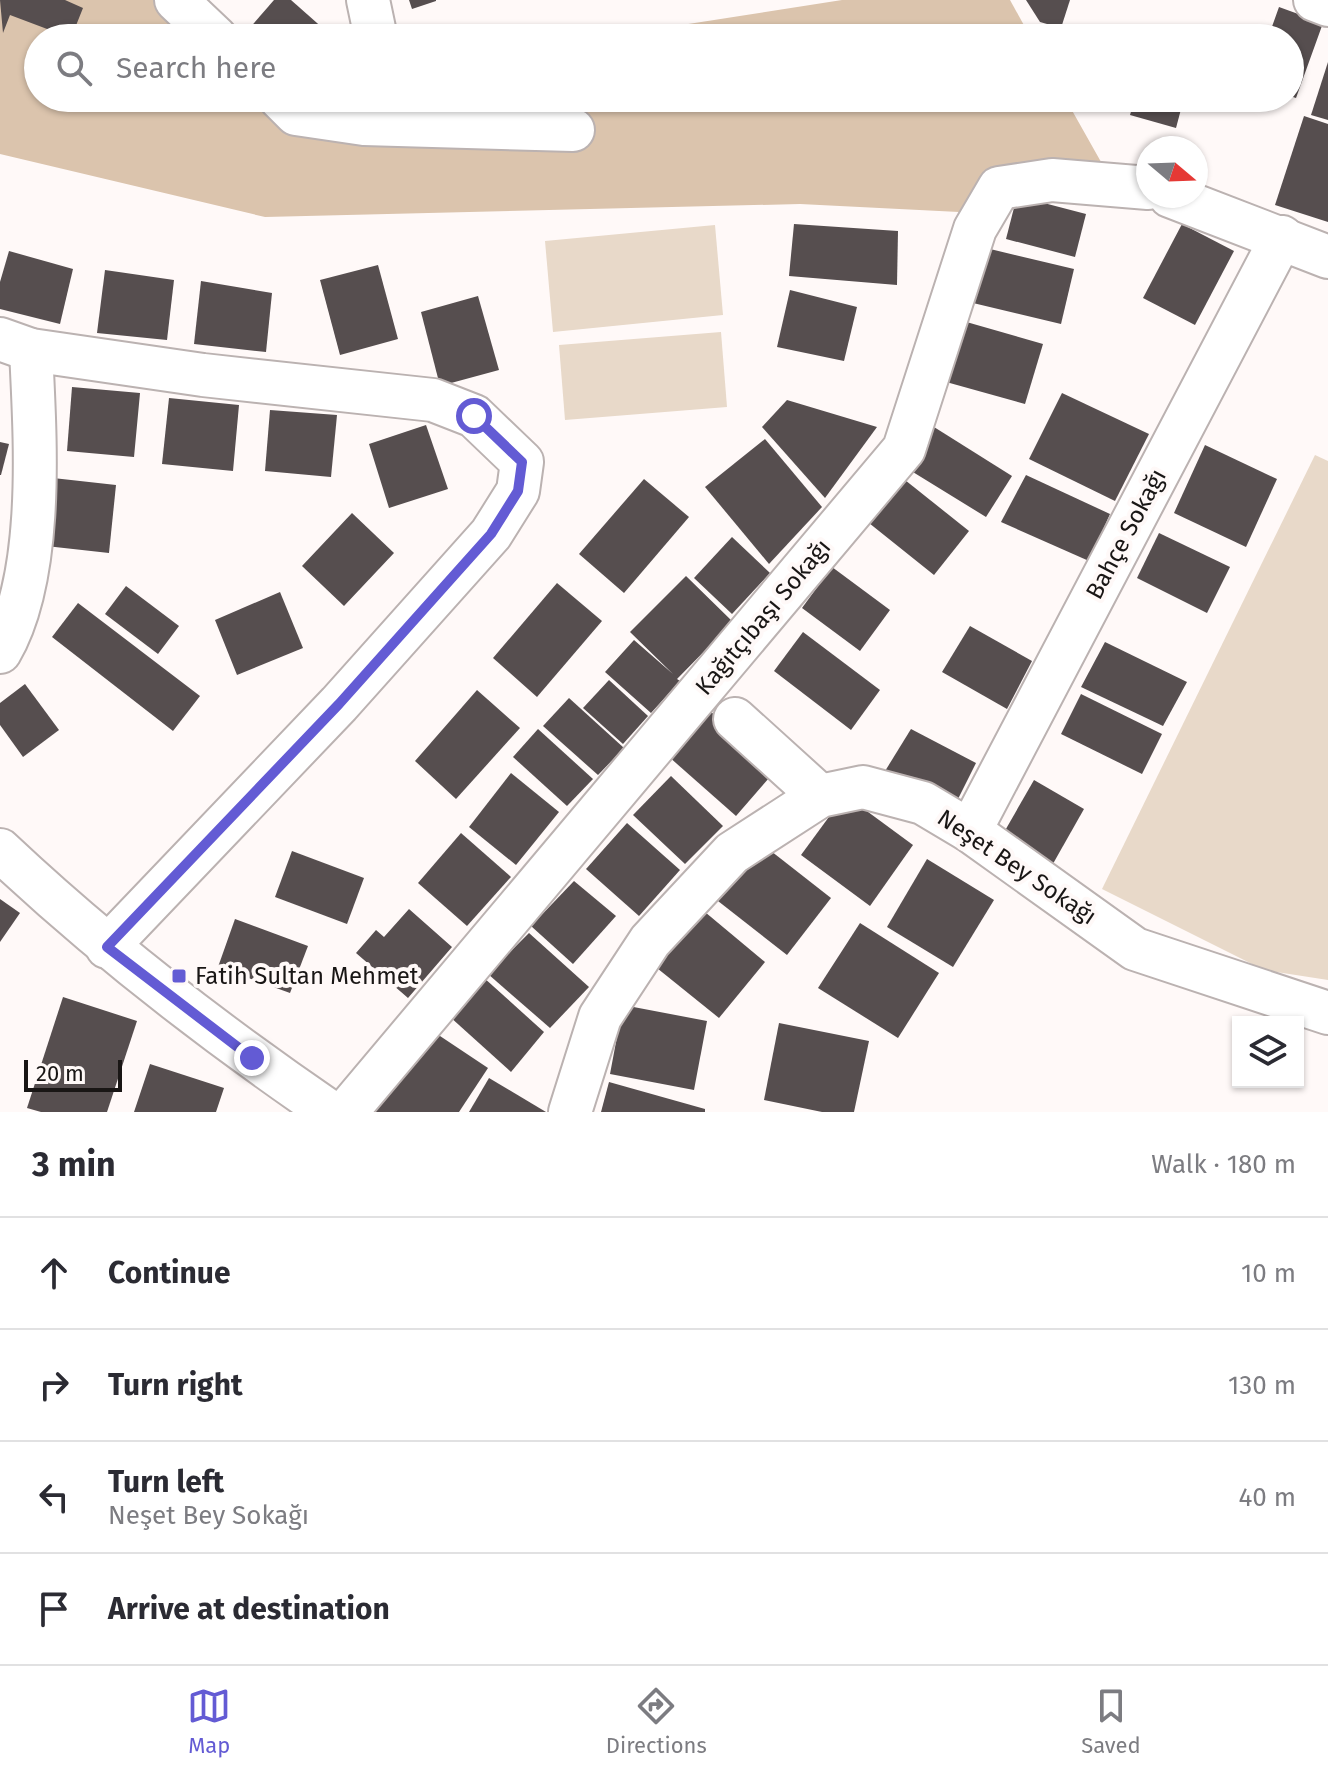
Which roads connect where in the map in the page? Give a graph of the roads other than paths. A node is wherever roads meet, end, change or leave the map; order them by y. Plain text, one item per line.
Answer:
1 (176, 0) edge
2 (368, 0) edge
3 (1315, 0) edge
4 (1328, 5) edge
5 (201, 24) edge
6 (373, 24) edge
7 (294, 112) edge
8 (343, 112) edge
9 (377, 112) edge
10 (573, 130) dead end
11 (1136, 187) edge
12 (1203, 208) edge
13 (1282, 237) junction
14 (1328, 257) edge
15 (16, 345) edge
16 (0, 652) edge
17 (735, 719) dead end
18 (820, 796) junction
19 (970, 831) junction
20 (0, 850) edge
21 (107, 947) junction
22 (1328, 1013) edge
23 (330, 1112) edge
24 (346, 1112) edge
25 (570, 1112) edge

1 - 5 street
2 - 6 street
3 - 4 street
7 - 8 street
9 - 10 street
11 - 24 street, Kağıtçıbaşı Sokağı
12 - 13 street
13 - 14 street
13 - 19 street, Bahçe Sokağı
15 - 16 street
15 - 21 street
17 - 18 street
18 - 19 street, Neşet Bey Sokağı
18 - 25 street, Neşet Bey Sokağı
19 - 22 street, Neşet Bey Sokağı
20 - 21 street
21 - 23 street

